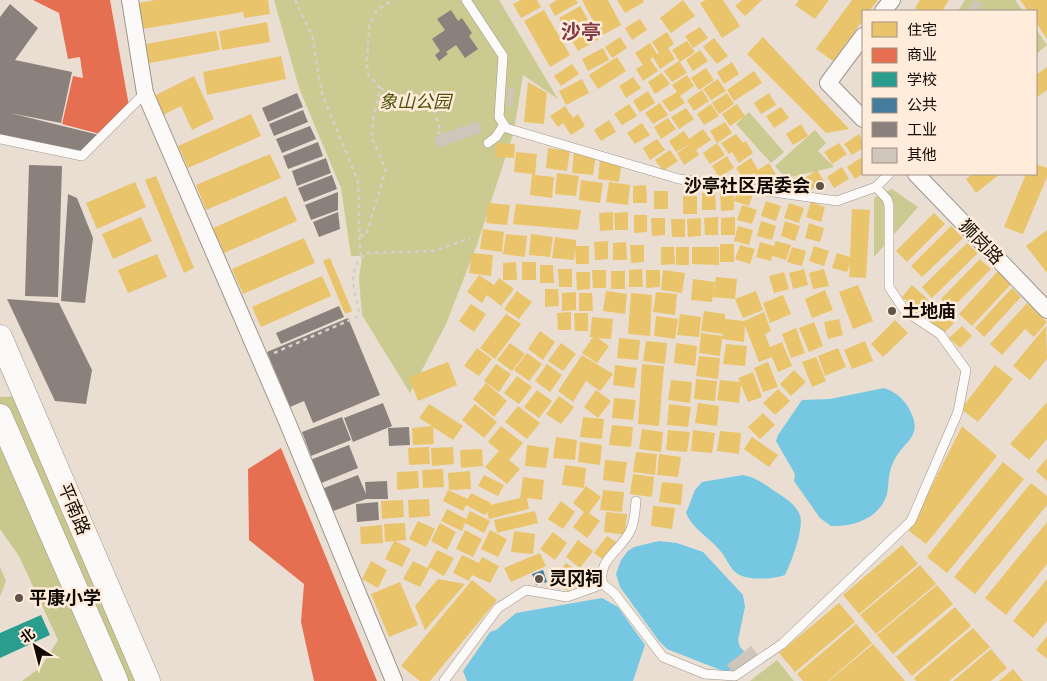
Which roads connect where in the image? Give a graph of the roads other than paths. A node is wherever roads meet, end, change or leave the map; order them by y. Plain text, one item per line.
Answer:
1 (130, 0) edge
2 (466, 0) edge
3 (892, 0) edge
4 (884, 10) edge
5 (862, 37) edge
6 (144, 93) junction
7 (862, 118) edge
8 (503, 126) junction
9 (0, 139) edge
10 (488, 143) dead end
11 (888, 175) edge
12 (917, 175) edge
13 (876, 187) junction
14 (1047, 310) edge
15 (0, 338) edge
16 (0, 416) edge
17 (636, 501) dead end
18 (603, 584) junction
19 (116, 681) edge
20 (148, 681) edge
21 (394, 681) edge
22 (444, 681) edge

1 - 6 street
2 - 8 lane
3 - 4 street
5 - 7 street
6 - 9 lane
6 - 21 street
8 - 10 lane
8 - 13 lane
11 - 13 lane
12 - 14 street, 狮岗路
13 - 18 lane
15 - 20 main road, 平南路
16 - 19 main road, 平南路
17 - 18 lane
18 - 22 lane

